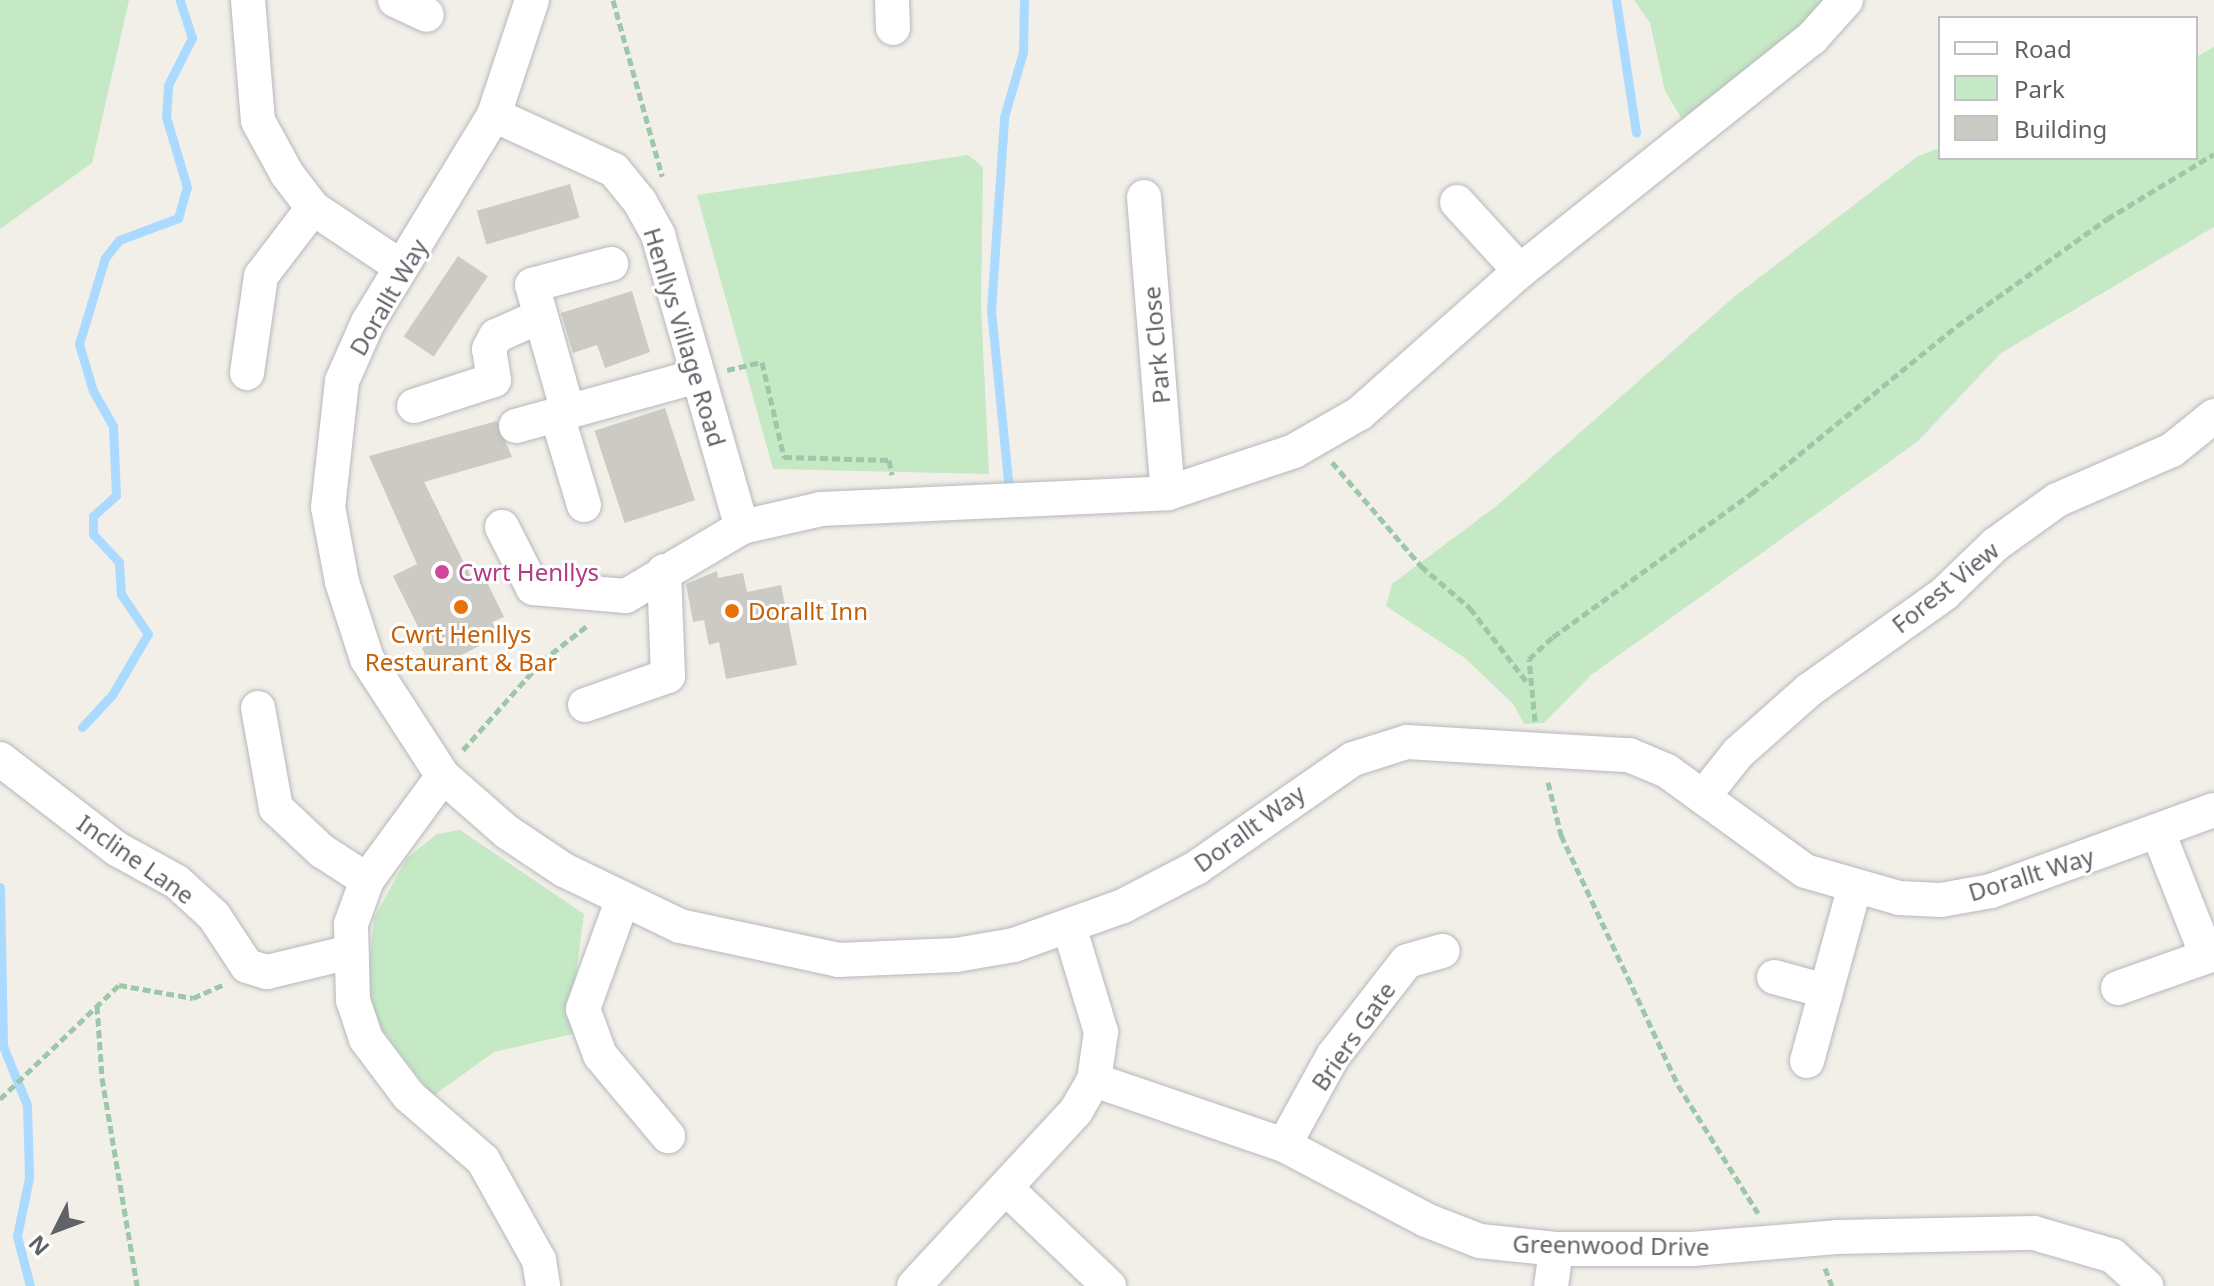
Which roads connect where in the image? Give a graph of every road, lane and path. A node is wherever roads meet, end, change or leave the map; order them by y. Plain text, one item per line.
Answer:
1 (248, 0) edge
2 (395, 0) edge
3 (532, 0) edge
4 (613, 0) edge
5 (1846, 0) edge
6 (427, 15) dead end
7 (494, 115) junction
8 (2214, 154) edge
9 (1144, 197) dead end
10 (1457, 202) dead end
11 (313, 208) junction
12 (651, 222) junction
13 (611, 264) dead end
14 (401, 267) junction
15 (1520, 271) junction
16 (541, 316) junction
17 (247, 373) dead end
18 (698, 376) junction
19 (414, 406) dead end
20 (563, 413) junction
21 (2214, 416) edge
22 (516, 426) dead end
23 (1317, 440) junction
24 (1168, 493) junction
25 (584, 505) dead end
26 (897, 507) junction
27 (502, 527) dead end
28 (742, 527) junction
29 (664, 571) junction
30 (626, 596) junction
31 (1527, 681) junction
32 (585, 705) dead end
33 (258, 708) dead end
34 (1539, 747) junction
35 (0, 759) edge
36 (443, 776) junction
37 (1703, 797) junction
38 (2214, 810) edge
39 (2158, 832) junction
40 (367, 880) junction
41 (1854, 889) junction
42 (622, 901) junction
43 (1070, 929) junction
44 (1443, 951) dead end
45 (351, 952) junction
46 (2211, 955) edge
47 (247, 966) junction
48 (1774, 977) dead end
49 (2118, 988) dead end
50 (1826, 991) junction
51 (97, 1006) junction
52 (1807, 1061) dead end
53 (1094, 1080) junction
54 (2, 1097) edge
55 (668, 1136) dead end
56 (1284, 1145) junction
57 (1007, 1189) junction
58 (1776, 1242) junction
59 (1556, 1249) junction
60 (137, 1286) edge
61 (543, 1286) edge
62 (914, 1286) edge
63 (1109, 1286) edge
64 (1551, 1286) edge
65 (2146, 1286) edge

1 - 11 street
2 - 6 street
3 - 7 street
4 - 12 path
5 - 15 street
7 - 12 street, Henllys Village Road
7 - 14 street, Dorallt Way
8 - 31 path
9 - 24 street, Park Close
10 - 15 street
11 - 14 street
11 - 17 street
12 - 18 street, Henllys Village Road
13 - 16 street
14 - 36 street, Dorallt Way
15 - 23 street
16 - 19 street
16 - 20 street
18 - 20 street
18 - 26 path
18 - 28 street, Henllys Village Road
20 - 22 street
20 - 25 street
21 - 37 street, Forest View
23 - 24 street
23 - 31 path
24 - 26 street
26 - 28 street
27 - 30 street
28 - 29 street
29 - 30 street
29 - 32 street
30 - 36 path
31 - 34 path
33 - 40 street
34 - 37 street, Dorallt Way
34 - 43 street, Dorallt Way
34 - 58 path
35 - 47 street, Incline Lane
36 - 40 street
36 - 42 street, Dorallt Way
37 - 41 street, Dorallt Way
38 - 39 street, Dorallt Way
39 - 41 street, Dorallt Way
39 - 46 street
40 - 45 street
41 - 50 street
42 - 43 street, Dorallt Way
42 - 55 street
43 - 53 street
44 - 56 street, Briers Gate
45 - 47 street
45 - 61 street
46 - 49 street
47 - 51 path
48 - 50 street
50 - 52 street
51 - 54 path
51 - 60 path
53 - 56 street, Greenwood Drive
53 - 57 street
56 - 59 street, Greenwood Drive
57 - 62 street
57 - 63 street
58 - 59 street, Greenwood Drive
58 - 65 street, Greenwood Drive
59 - 64 street

